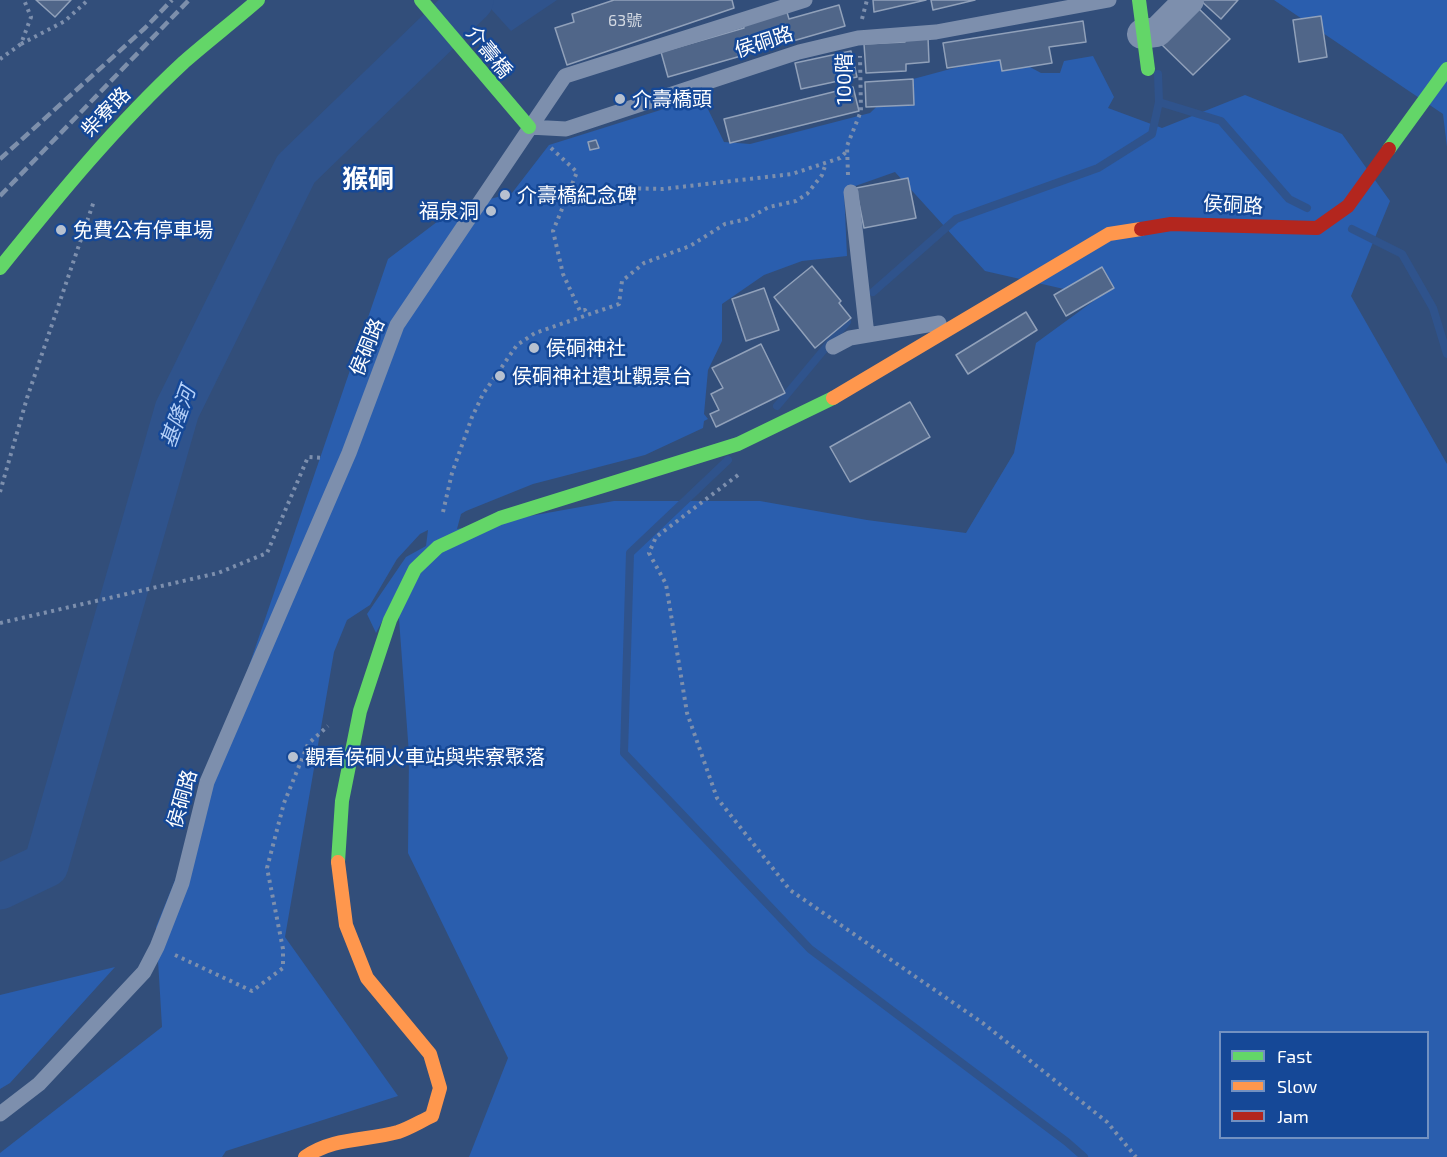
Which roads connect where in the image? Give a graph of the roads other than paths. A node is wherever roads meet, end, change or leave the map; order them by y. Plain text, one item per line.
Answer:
1 (258, 0) edge
2 (421, 0) edge
3 (805, 0) edge
4 (1109, 0) edge
5 (1139, 0) edge
6 (1189, 0) edge
7 (1142, 34) junction
8 (1148, 69) dead end
9 (1447, 69) edge
10 (529, 128) junction
11 (851, 192) dead end
12 (0, 268) edge
13 (966, 319) junction
14 (867, 335) junction
15 (833, 347) dead end
16 (0, 1114) edge
17 (305, 1157) edge

1 - 12 street, 柴寮路
2 - 10 street, 介壽橋
3 - 10 lane
4 - 10 lane, 侯硐路
5 - 7 street
6 - 7 street
7 - 8 street
9 - 13 street, 侯硐路
10 - 16 lane, 侯硐路
11 - 14 lane
13 - 14 lane
13 - 17 street, 侯硐路
14 - 15 lane

